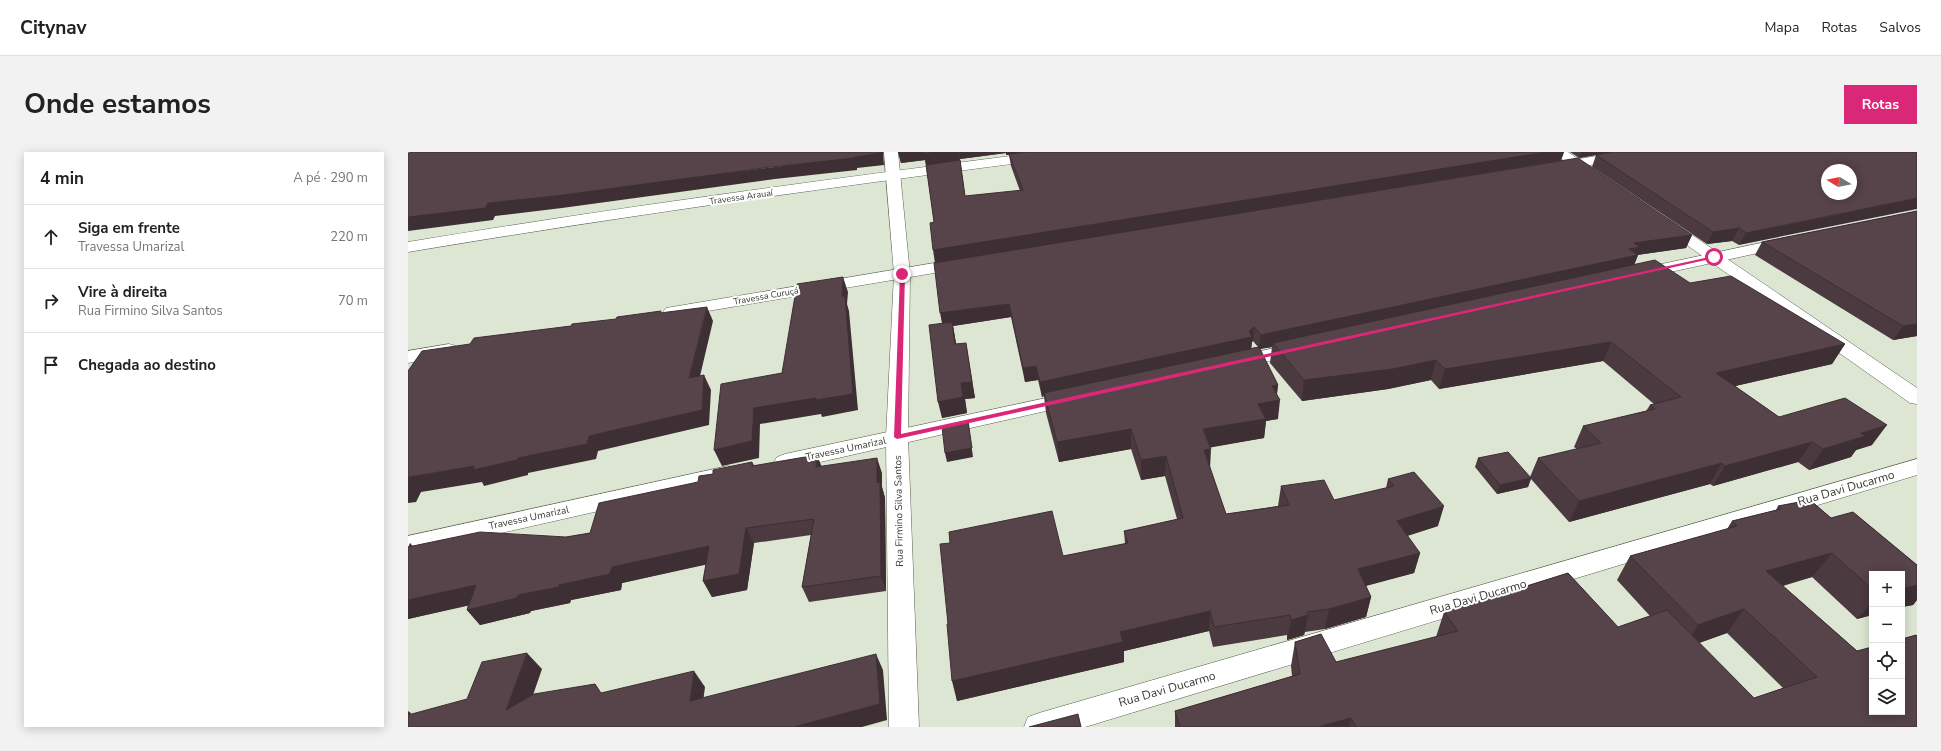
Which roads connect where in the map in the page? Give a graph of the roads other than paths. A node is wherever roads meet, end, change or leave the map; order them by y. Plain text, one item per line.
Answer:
1 (891, 152) edge
2 (1074, 152) edge
3 (1559, 152) edge
4 (1646, 152) edge
5 (1576, 163) junction
6 (1537, 169) edge
7 (892, 176) junction
8 (1609, 185) edge
9 (1648, 212) edge
10 (1807, 238) edge
11 (408, 247) edge
12 (1714, 257) junction
13 (981, 261) edge
14 (902, 274) junction
15 (1620, 278) edge
16 (659, 314) edge
17 (1317, 345) edge
18 (463, 347) edge
19 (408, 357) edge
20 (1216, 367) edge
21 (1092, 394) edge
22 (1917, 398) edge
23 (897, 437) junction
24 (1917, 468) edge
25 (408, 545) edge
26 (904, 727) edge
27 (1039, 727) edge

1 - 7 street, Rua Firmino Silva Santos
2 - 7 street, Travessa Arauaí
3 - 5 street
4 - 5 street
5 - 6 street
5 - 8 street
7 - 11 street, Travessa Arauaí
7 - 14 street, Rua Firmino Silva Santos
9 - 12 street
10 - 12 street
12 - 15 street
12 - 22 street
13 - 14 street, Travessa Curuçá
14 - 16 street, Travessa Curuçá
14 - 23 street, Rua Firmino Silva Santos
17 - 20 street
18 - 19 street
21 - 23 street, Travessa Umarizal
23 - 25 street, Travessa Umarizal
23 - 26 street, Rua Firmino Silva Santos
24 - 27 street, Rua Davi Ducarmo

